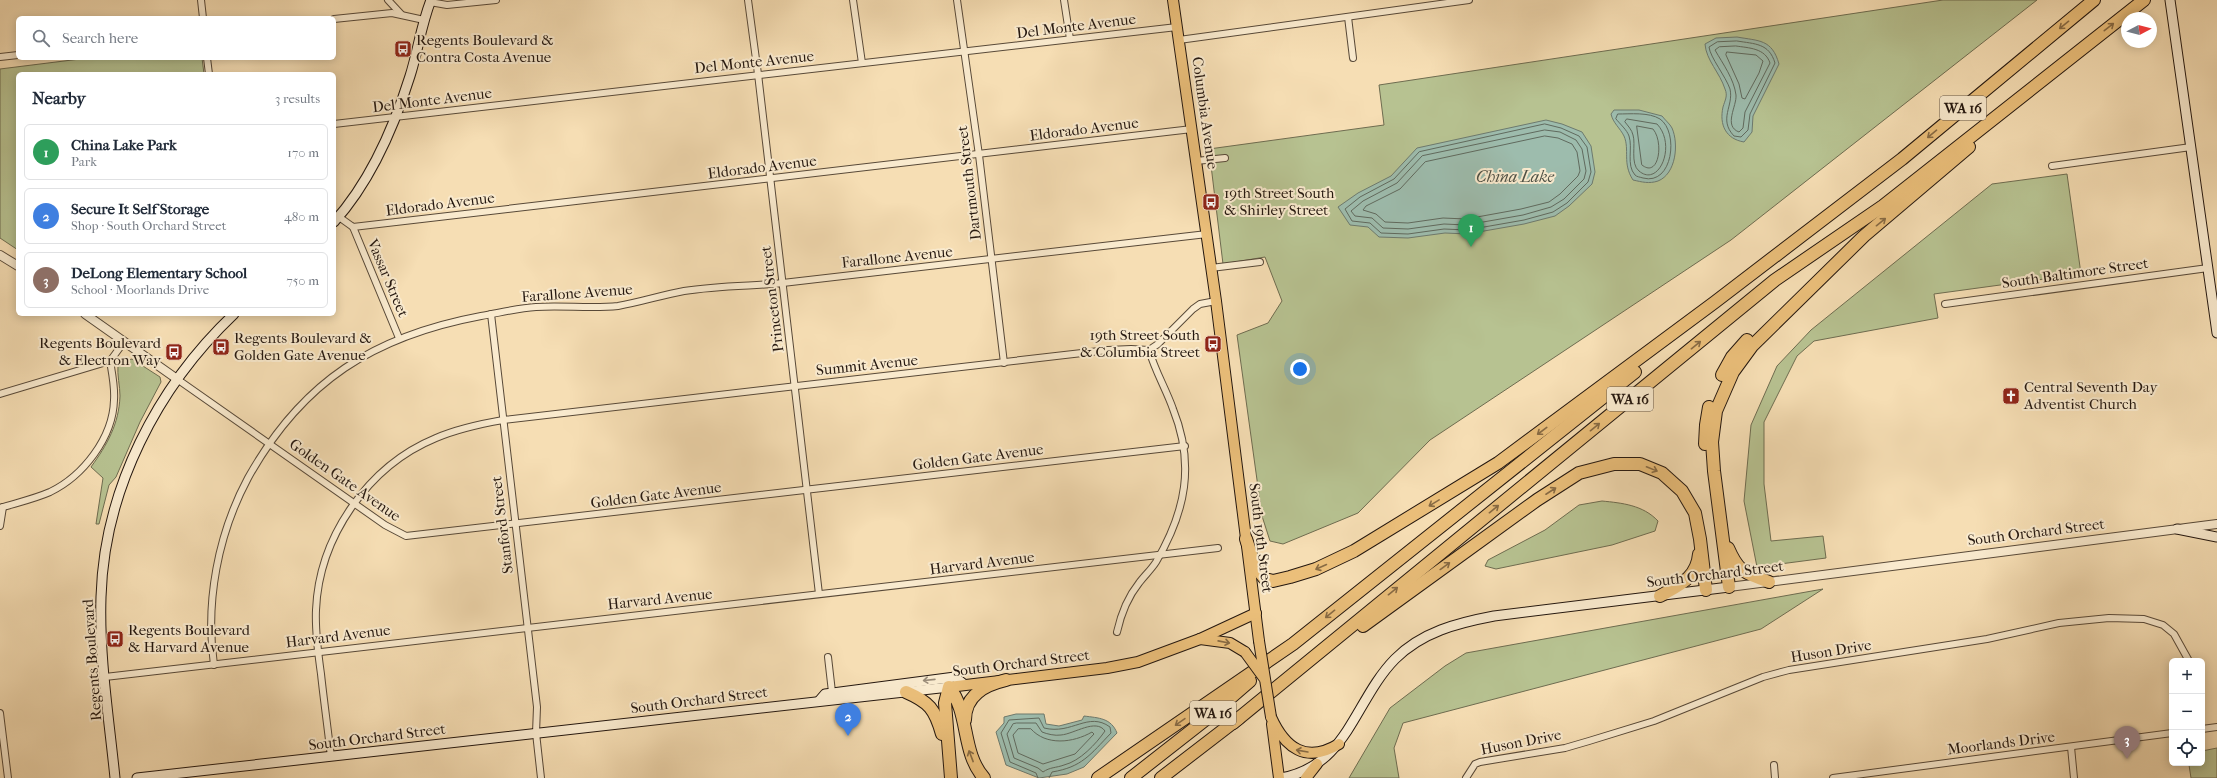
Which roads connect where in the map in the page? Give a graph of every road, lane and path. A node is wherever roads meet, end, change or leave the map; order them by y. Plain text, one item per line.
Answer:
1 (201, 0) edge
2 (388, 0) edge
3 (496, 0) edge
4 (748, 0) edge
5 (853, 0) edge
6 (957, 0) edge
7 (1064, 0) edge
8 (1173, 0) edge
9 (1469, 0) edge
10 (2094, 0) edge
11 (2144, 0) edge
12 (2170, 0) edge
13 (430, 1) edge
14 (401, 14) junction
15 (203, 16) edge
16 (1348, 17) junction
17 (336, 19) edge
18 (424, 20) junction
19 (1177, 27) junction
20 (1070, 40) junction
21 (1179, 40) junction
22 (965, 52) junction
23 (16, 55) edge
24 (0, 57) edge
25 (1353, 58) dead end
26 (207, 60) edge
27 (862, 63) junction
28 (209, 72) edge
29 (758, 74) junction
30 (2035, 86) junction
31 (395, 117) junction
32 (336, 124) edge
33 (1192, 129) junction
34 (2191, 147) junction
35 (979, 155) junction
36 (1225, 158) dead end
37 (1196, 161) junction
38 (2052, 166) dead end
39 (771, 179) junction
40 (1829, 213) junction
41 (336, 219) edge
42 (353, 227) junction
43 (1206, 234) junction
44 (0, 255) edge
45 (991, 260) junction
46 (1260, 262) dead end
47 (16, 265) edge
48 (1212, 268) junction
49 (2208, 268) junction
50 (783, 282) junction
51 (1216, 301) junction
52 (1945, 304) dead end
53 (491, 314) junction
54 (88, 316) edge
55 (232, 316) edge
56 (2217, 333) edge
57 (399, 338) junction
58 (124, 342) junction
59 (1149, 350) junction
60 (110, 360) junction
61 (1004, 363) junction
62 (177, 379) junction
63 (795, 386) junction
64 (0, 394) edge
65 (503, 420) junction
66 (269, 442) junction
67 (1185, 446) junction
68 (807, 490) junction
69 (355, 503) junction
70 (2, 507) edge
71 (516, 524) junction
72 (2217, 524) edge
73 (0, 526) edge
74 (2178, 529) junction
75 (1722, 536) junction
76 (2217, 537) edge
77 (1246, 539) junction
78 (1700, 539) junction
79 (1218, 548) dead end
80 (1159, 556) junction
81 (1769, 582) junction
82 (1729, 587) junction
83 (1706, 590) junction
84 (819, 594) junction
85 (1660, 596) junction
86 (1256, 613) junction
87 (528, 627) junction
88 (1117, 632) dead end
89 (1200, 639) junction
90 (1293, 644) junction
91 (318, 652) junction
92 (828, 657) dead end
93 (2186, 658) edge
94 (214, 665) junction
95 (105, 677) junction
96 (1264, 678) junction
97 (1006, 680) junction
98 (966, 685) junction
99 (949, 686) junction
100 (832, 692) junction
101 (906, 692) junction
102 (819, 701) junction
103 (0, 713) edge
104 (1233, 723) junction
105 (1273, 724) junction
106 (2217, 727) edge
107 (2205, 729) edge
108 (965, 731) junction
109 (2169, 733) edge
110 (536, 734) junction
111 (1338, 744) junction
112 (2071, 747) junction
113 (331, 758) junction
114 (950, 762) junction
115 (1317, 764) junction
116 (1774, 765) dead end
117 (8, 778) edge
118 (115, 778) edge
119 (137, 778) edge
120 (541, 778) edge
121 (951, 778) edge
122 (956, 778) edge
123 (984, 778) edge
124 (1098, 778) edge
125 (1131, 778) edge
126 (1161, 778) edge
127 (1280, 778) edge
128 (1306, 778) edge
129 (1466, 778) edge
130 (1775, 778) edge
131 (1833, 778) edge
132 (2074, 778) edge

1 - 15 street
2 - 14 street
3 - 13 street
4 - 29 street, Princeton Street
5 - 27 street
6 - 22 street, Dartmouth Street
7 - 20 street
8 - 19 main road, Columbia Avenue
9 - 16 street
10 -> 40 highway, WA 16
30 -> 11 highway, WA 16
12 - 34 main road
13 - 18 main road
14 - 17 street
14 - 18 street
16 - 21 street
16 - 25 street
18 - 31 main road
19 - 20 street, Del Monte Avenue
19 - 21 main road, Columbia Avenue
20 - 22 street, Del Monte Avenue
21 - 33 main road, Columbia Avenue
22 - 27 street, Del Monte Avenue
22 - 35 street, Dartmouth Street
23 - 24 street
26 - 28 street
27 - 29 street, Del Monte Avenue
29 - 31 street, Del Monte Avenue
29 - 39 street, Princeton Street
75 -> 30 highway
104 -> 30 highway, WA 16
31 - 32 street, Del Monte Avenue
31 - 41 main road
33 - 35 street, Eldorado Avenue
33 - 37 main road, Columbia Avenue
34 - 38 street
34 - 49 main road
35 - 39 street, Eldorado Avenue
35 - 45 street, Dartmouth Street
36 - 37 street
37 - 43 main road, Columbia Avenue
39 - 42 street, Eldorado Avenue
39 - 50 street, Princeton Street
40 -> 77 highway
40 -> 90 highway, WA 16
41 - 42 street
42 - 57 street, Vassar Street
43 - 45 street, Farallone Avenue
43 - 48 main road, Columbia Avenue
44 - 47 street
45 - 50 street, Farallone Avenue
45 - 61 street, Dartmouth Street
46 - 48 street
48 - 51 main road, Columbia Avenue
49 - 52 street, South Baltimore Street
49 - 56 main road
50 - 53 street, Farallone Avenue
50 - 63 street, Princeton Street
51 - 59 street
51 - 77 main road, South 19th Street
53 - 57 street, Farallone Avenue
53 - 65 street, Stanford Street
54 - 58 street
55 - 62 main road, Regents Boulevard
57 - 66 street, Farallone Avenue
58 - 60 street
58 - 62 street
59 - 61 street, Summit Avenue
59 - 67 street
60 - 64 street
60 - 70 street
61 - 63 street, Summit Avenue
62 - 66 street, Golden Gate Avenue
62 - 95 main road, Regents Boulevard
63 - 65 street, Summit Avenue
63 - 68 street, Princeton Street
65 - 69 street, Summit Avenue
65 - 71 street, Stanford Street
66 - 69 street, Golden Gate Avenue
66 - 94 street, Farallone Avenue
67 - 68 street, Golden Gate Avenue
67 - 80 street
68 - 71 street, Golden Gate Avenue
68 - 84 street, Princeton Street
69 - 71 street, Golden Gate Avenue
69 - 91 street, Summit Avenue
70 - 73 street
71 - 87 street, Stanford Street
72 - 74 street, South Orchard Street
74 - 76 main road
74 - 81 street, South Orchard Street
75 - 81 highway
75 - 82 highway
77 - 86 main road, South 19th Street
78 - 83 highway
78 - 85 highway
104 -> 78 highway
79 - 80 street, Harvard Avenue
80 - 84 street, Harvard Avenue
80 - 88 street
81 - 82 street, South Orchard Street
82 - 83 main road, South Orchard Street
83 - 85 main road, South Orchard Street
84 - 87 street, Harvard Avenue
85 - 111 main road, South Orchard Street
86 - 89 main road, South Orchard Street
86 - 96 main road, South 19th Street, bridge
87 - 91 street, Harvard Avenue
87 - 110 street, Stanford Street
89 -> 96 main road, bridge
89 - 97 main road, South Orchard Street
90 -> 124 highway
90 - 125 highway, WA 16
91 - 94 street, Harvard Avenue
91 - 113 street, Summit Avenue
92 - 100 street
93 - 129 street, Huson Drive
94 - 95 street, Harvard Avenue
95 - 118 main road, Regents Boulevard
96 - 105 main road, South 19th Street, bridge
97 - 98 main road, South Orchard Street
97 - 108 highway
98 - 99 main road, South Orchard Street
98 -> 100 main road
99 - 101 main road, South Orchard Street
99 - 108 highway
99 - 114 highway
100 - 102 main road
101 - 102 main road, South Orchard Street
101 - 114 highway
102 - 110 main road, South Orchard Street
103 - 117 street
104 - 126 highway, WA 16
111 -> 105 main road
105 - 127 main road, South 19th Street
106 - 107 street
123 -> 108 highway
109 - 112 street, Moorlands Drive
110 - 113 main road, South Orchard Street
110 - 120 street, Stanford Street
111 - 115 main road, South Orchard Street
112 - 131 street, Moorlands Drive
112 - 132 street
113 - 119 main road, South Orchard Street
114 - 121 highway
114 - 122 highway
115 - 127 main road, South Orchard Street
115 - 128 main road
116 - 130 street

